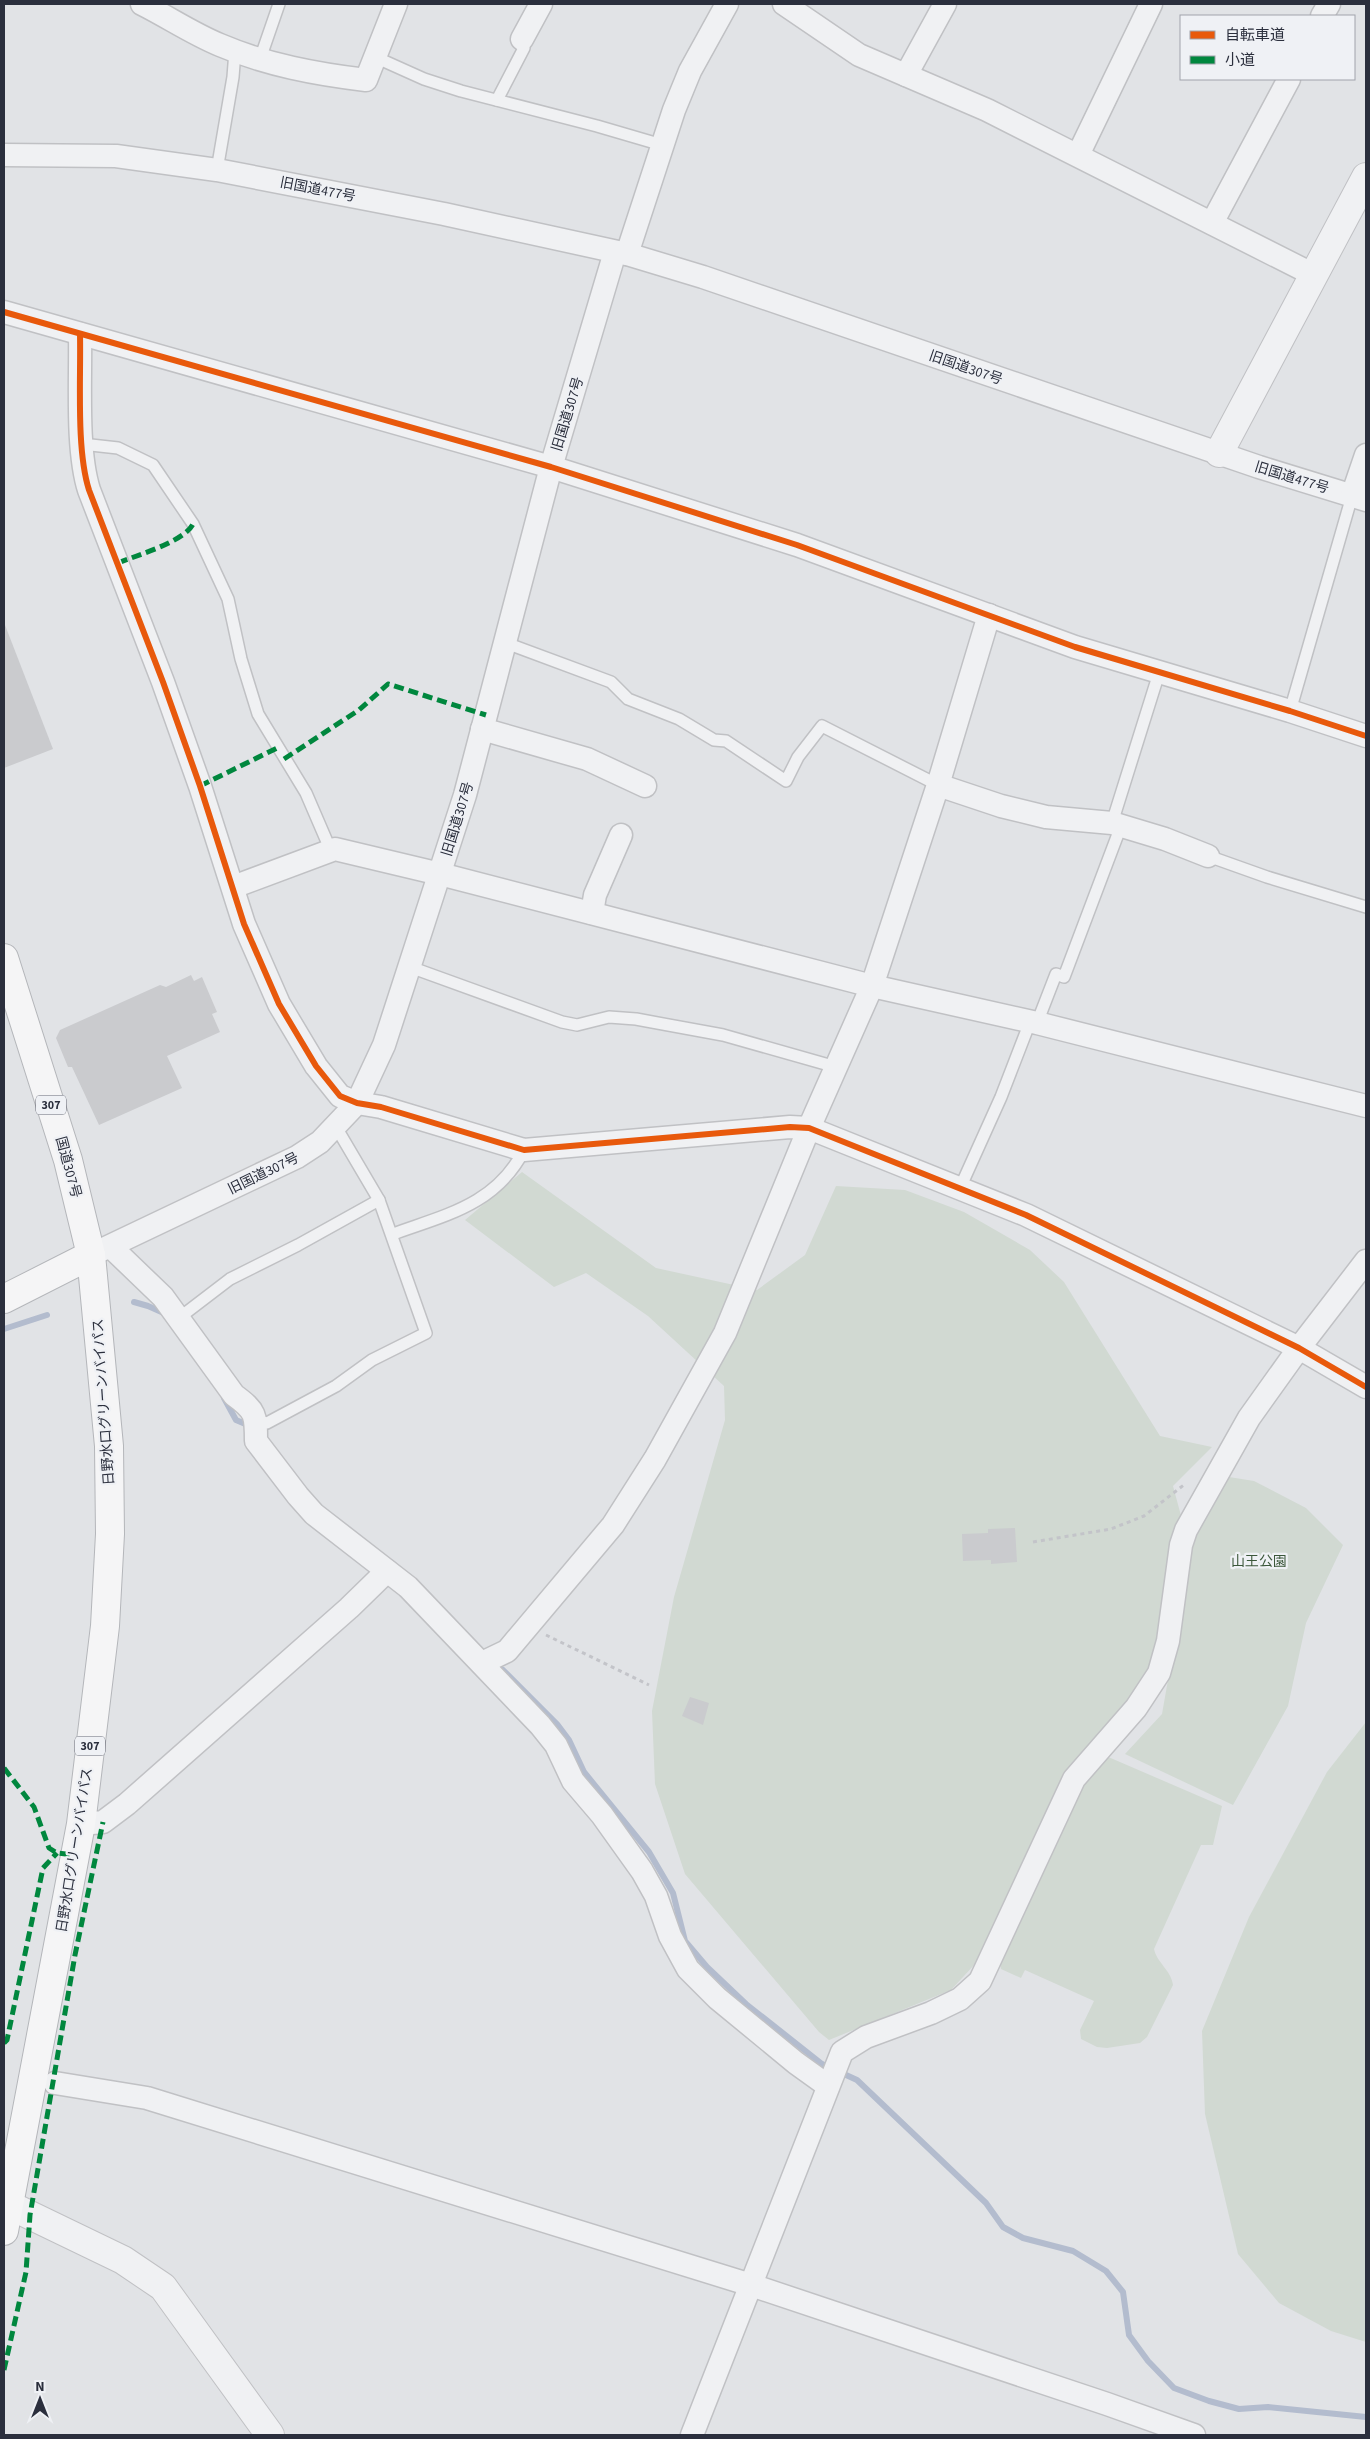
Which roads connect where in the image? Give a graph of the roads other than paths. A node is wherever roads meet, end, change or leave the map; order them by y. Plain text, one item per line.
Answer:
1 (144, 4) edge
2 (279, 4) edge
3 (396, 4) edge
4 (541, 4) edge
5 (727, 4) edge
6 (784, 4) edge
7 (945, 4) edge
8 (1151, 4) edge
9 (1329, 4) edge
10 (1323, 15) edge
11 (522, 39) joint
12 (235, 50) junction
13 (376, 57) junction
14 (260, 59) junction
15 (906, 76) junction
16 (1288, 80) edge
17 (497, 100) junction
18 (662, 145) junction
19 (4, 155) edge
20 (1078, 155) junction
21 (217, 170) junction
22 (1366, 177) edge
23 (1212, 223) junction
24 (621, 253) junction
25 (1314, 275) junction
26 (4, 312) edge
27 (80, 334) junction
28 (82, 444) junction
29 (1219, 453) junction
30 (1366, 455) edge
31 (551, 467) junction
32 (1359, 498) edge
33 (990, 615) junction
34 (506, 643) junction
35 (1159, 673) junction
36 (1290, 711) junction
37 (482, 729) junction
38 (1366, 736) edge
39 (938, 785) junction
40 (645, 786) dead end
41 (1117, 825) junction
42 (621, 835) dead end
43 (331, 851) junction
44 (1208, 856) joint
45 (440, 874) junction
46 (233, 887) junction
47 (1366, 907) edge
48 (592, 913) junction
49 (4, 958) edge
50 (410, 967) junction
51 (872, 986) junction
52 (1033, 1022) junction
53 (836, 1067) junction
54 (357, 1103) junction
55 (1366, 1106) edge
56 (336, 1127) junction
57 (809, 1128) junction
58 (524, 1150) junction
59 (960, 1188) junction
60 (379, 1200) junction
61 (393, 1234) junction
62 (101, 1251) junction
63 (1366, 1261) edge
64 (4, 1299) edge
65 (179, 1318) junction
66 (1299, 1348) junction
67 (1366, 1388) edge
68 (257, 1427) junction
69 (388, 1571) junction
70 (482, 1663) junction
71 (81, 1824) junction
72 (830, 2082) junction
73 (55, 2083) dead end
74 (6, 2218) edge
75 (751, 2284) junction
76 (270, 2435) edge
77 (692, 2435) edge
78 (1194, 2435) edge

1 - 12 street
2 - 14 lane
3 - 13 street
4 - 11 street
5 - 18 street
6 - 15 street
7 - 15 street
8 - 20 street
9 - 10 street
11 - 17 lane
12 - 14 street
12 - 21 lane
13 - 14 street
13 - 17 lane
15 - 20 street
16 - 23 street
17 - 18 lane
18 - 24 street
19 - 21 street, 旧国道477号
20 - 23 street
21 - 24 street, 旧国道477号
22 - 25 street
23 - 25 street
24 - 29 street, 旧国道307号
24 - 31 street, 旧国道307号
25 - 29 street
26 - 27 street
27 - 28 street
27 - 31 street
28 - 43 lane
28 - 46 street
29 - 32 street, 旧国道477号
30 - 32 street
31 - 33 street
31 - 34 street, 旧国道307号
32 - 36 lane
33 - 35 street
33 - 39 street
34 - 37 street, 旧国道307号
34 - 39 lane
35 - 36 street
35 - 41 lane
36 - 38 street
37 - 40 street
37 - 45 street, 旧国道307号
39 - 41 street
39 - 51 street
41 - 44 street
41 - 52 lane
42 - 48 street
43 - 45 street
43 - 46 street
44 - 47 lane
45 - 48 street
45 - 50 street, 旧国道307号
46 - 54 street
48 - 51 street
49 - 62 highway, 国道307号 / 307
50 - 53 lane
50 - 54 street, 旧国道307号
51 - 52 street
51 - 53 street
52 - 55 street
52 - 59 lane
53 - 57 street
54 - 56 street, 旧国道307号
54 - 58 street
56 - 60 lane
56 - 62 street, 旧国道307号
57 - 58 street
57 - 59 street
57 - 70 street
58 - 61 lane
59 - 66 street
60 - 61 lane
60 - 65 lane
61 - 68 lane
62 - 64 highway
62 - 65 street
62 - 71 highway, 日野水口グリーンバイパス / 307
63 - 66 street
65 - 68 street
66 - 67 street
66 - 72 street
68 - 69 street
69 - 70 street
69 - 71 street
70 - 72 street
71 - 74 highway, 日野水口グリーンバイパス / 307
72 - 75 street
73 - 75 street
74 - 76 street
75 - 77 street
75 - 78 street

